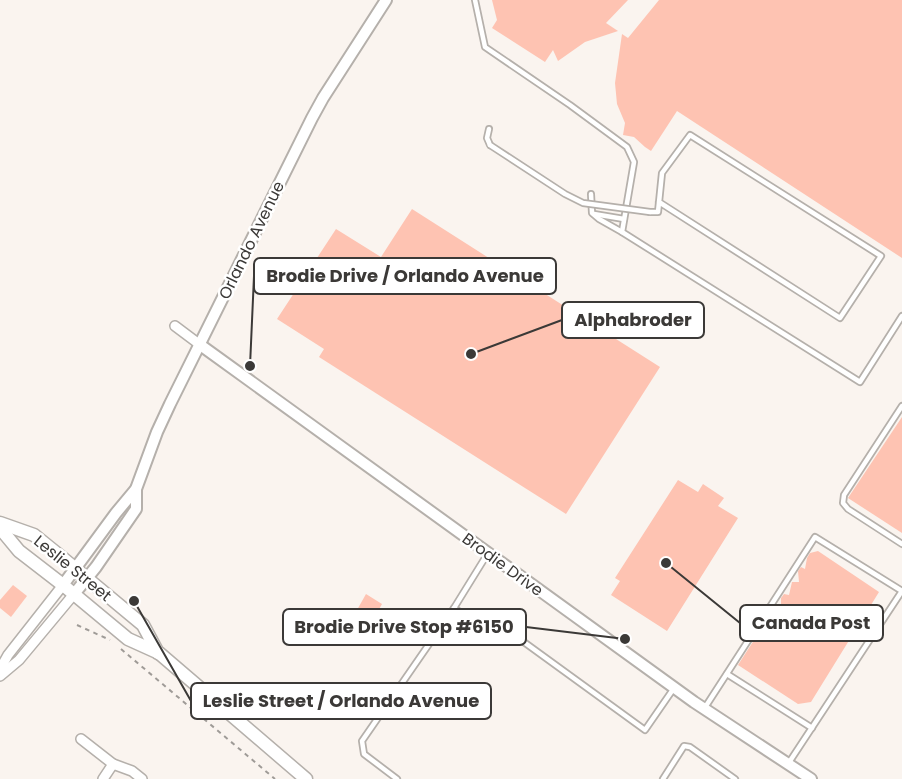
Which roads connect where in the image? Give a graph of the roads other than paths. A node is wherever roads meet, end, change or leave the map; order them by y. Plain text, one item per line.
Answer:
1 (386, 0) edge
2 (475, 0) edge
3 (489, 129) dead end
4 (591, 194) dead end
5 (659, 202) junction
6 (592, 213) junction
7 (624, 219) junction
8 (622, 232) junction
9 (902, 316) edge
10 (175, 326) dead end
11 (200, 344) junction
12 (902, 406) edge
13 (136, 489) junction
14 (0, 525) edge
15 (902, 544) edge
16 (488, 553) junction
17 (75, 569) junction
18 (87, 579) junction
19 (63, 585) junction
20 (902, 591) edge
21 (74, 594) junction
22 (454, 608) junction
23 (159, 653) junction
24 (0, 669) edge
25 (727, 675) junction
26 (0, 676) edge
27 (674, 688) junction
28 (704, 709) junction
29 (812, 728) junction
30 (81, 739) dead end
31 (113, 764) junction
32 (788, 764) junction
33 (103, 779) edge
34 (142, 779) edge
35 (306, 779) edge
36 (397, 779) edge
37 (663, 779) edge
38 (735, 779) edge
39 (811, 779) edge

1 - 11 street, Orlando Avenue
2 - 7 lane
3 - 5 lane, bridge
4 - 6 lane
5 - 5 lane
6 - 7 lane
6 - 8 lane
7 - 8 lane
8 - 9 lane
10 - 11 street
11 - 13 street, Orlando Avenue
11 - 16 street, Brodie Drive
12 - 15 lane
13 - 17 street, Orlando Avenue
13 - 18 street, Orlando Avenue
14 - 17 main road, Leslie Street
14 - 19 main road, Leslie Street
16 - 22 lane
16 - 27 street, Brodie Drive
17 - 18 main road, Leslie Street
17 - 19 street, Orlando Avenue
18 - 21 street, Orlando Avenue
18 - 23 main road, Leslie Street
19 - 21 main road, Leslie Street
19 - 24 street
20 - 25 lane
20 - 29 lane
21 - 23 main road, Leslie Street
21 - 26 street
22 - 27 lane
22 - 36 lane
23 - 35 main road, Leslie Street
25 - 28 lane
25 - 29 lane
27 - 28 street, Brodie Drive
28 - 32 street, Brodie Drive
29 - 32 lane
30 - 31 street
31 - 33 street
31 - 34 street
32 - 39 street, Brodie Drive
37 - 38 lane

